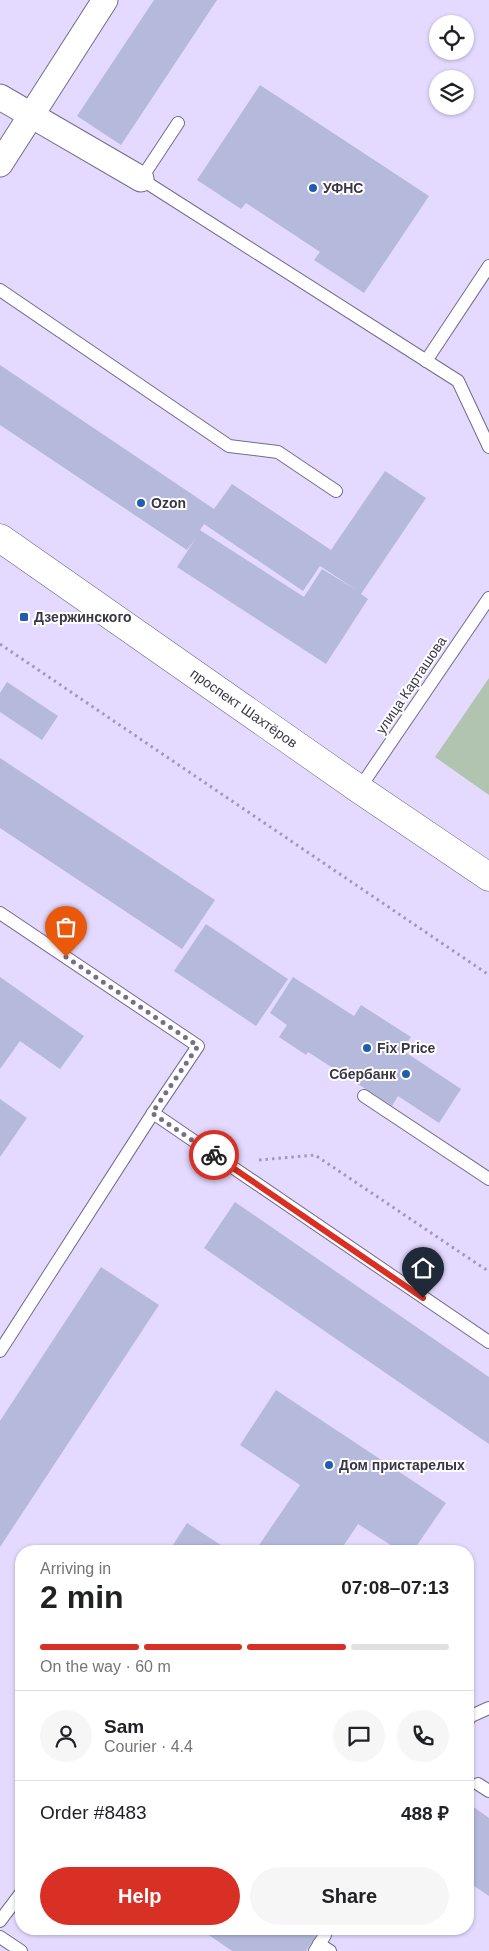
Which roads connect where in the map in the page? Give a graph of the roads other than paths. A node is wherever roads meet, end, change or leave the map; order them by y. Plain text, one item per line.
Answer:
1 (105, 0) edge
2 (0, 97) edge
3 (31, 115) junction
4 (178, 122) dead end
5 (0, 164) edge
6 (141, 179) junction
7 (489, 266) edge
8 (0, 290) edge
9 (426, 361) junction
10 (489, 447) edge
11 (336, 491) dead end
12 (0, 538) edge
13 (489, 598) edge
14 (359, 789) junction
15 (489, 877) edge
16 (0, 913) edge
17 (364, 1096) dead end
18 (152, 1113) junction
19 (489, 1179) edge
20 (489, 1342) edge
21 (0, 1351) edge
22 (489, 1708) edge
23 (474, 1715) edge
24 (15, 1901) edge
25 (0, 1921) edge
26 (325, 1935) edge
27 (0, 1937) edge
28 (322, 1949) edge
29 (21, 1951) edge

1 - 3 street
2 - 3 street
3 - 5 street
3 - 6 street
4 - 6 lane
6 - 9 lane
7 - 9 lane
8 - 11 lane
9 - 10 lane
12 - 14 main road, проспект Шахтёров
13 - 14 lane, улица Карташова
14 - 15 main road, проспект Шахтёров
16 - 18 lane
17 - 19 lane
18 - 20 lane
18 - 21 lane
22 - 23 lane
24 - 25 lane
26 - 28 lane
27 - 29 lane

